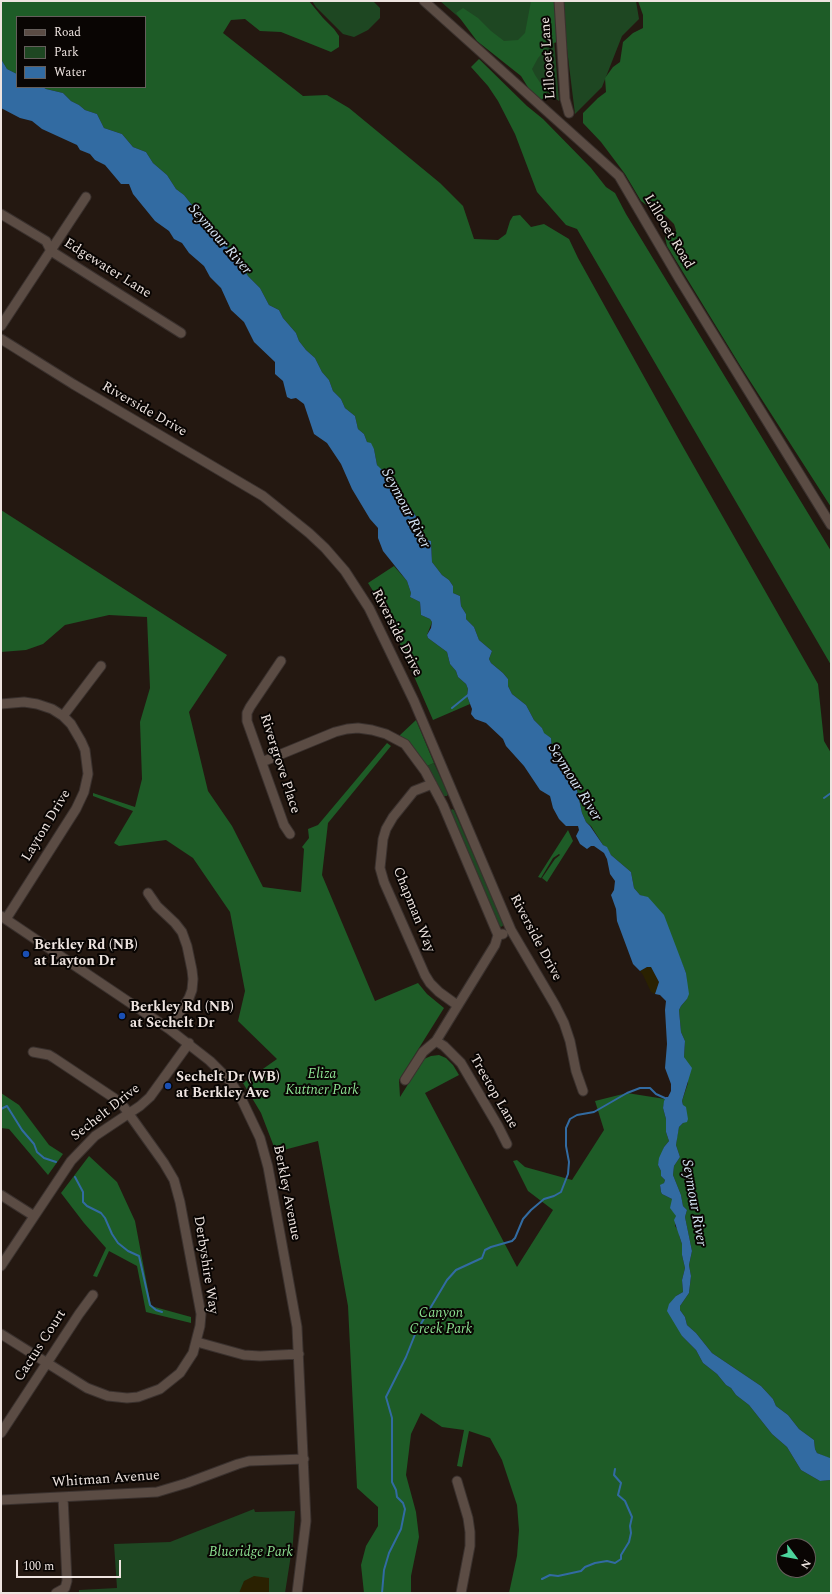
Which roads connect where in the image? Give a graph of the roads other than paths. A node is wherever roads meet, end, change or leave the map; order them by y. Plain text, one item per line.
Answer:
1 (424, 1) edge
2 (559, 1) edge
3 (569, 113) dead end
4 (86, 197) dead end
5 (1, 214) edge
6 (52, 251) junction
7 (1, 326) edge
8 (181, 333) dead end
9 (1, 339) edge
10 (831, 525) edge
11 (281, 661) dead end
12 (101, 666) dead end
13 (1, 704) edge
14 (63, 716) junction
15 (262, 762) junction
16 (432, 784) junction
17 (455, 800) junction
18 (443, 805) junction
19 (290, 834) dead end
20 (148, 893) dead end
21 (3, 918) edge
22 (512, 930) junction
23 (498, 935) junction
24 (457, 1005) junction
25 (169, 1028) junction
26 (436, 1041) junction
27 (189, 1043) junction
28 (33, 1052) dead end
29 (405, 1080) dead end
30 (583, 1091) dead end
31 (129, 1113) junction
32 (507, 1144) dead end
33 (1, 1195) edge
34 (34, 1216) junction
35 (1, 1266) edge
36 (93, 1295) dead end
37 (1, 1334) edge
38 (197, 1342) junction
39 (299, 1354) junction
40 (46, 1364) junction
41 (1, 1433) edge
42 (304, 1459) junction
43 (458, 1481) dead end
44 (63, 1497) junction
45 (1, 1500) edge
46 (56, 1593) edge
47 (297, 1593) edge
48 (461, 1593) edge

1 - 10 street, Lillooet Road
2 - 3 street, Lillooet Lane
4 - 6 street
5 - 6 street, Edgewater Lane
6 - 7 street
6 - 8 street, Edgewater Lane
9 - 17 street, Riverside Drive
11 - 15 street, Rivergrove Place
12 - 14 street
13 - 14 street, Layton Drive
14 - 21 street, Layton Drive
15 - 16 street, Riverside Drive
15 - 19 street, Rivergrove Place
16 - 18 street, Riverside Drive
16 - 24 street, Chapman Way
17 - 18 street
17 - 22 street, Riverside Drive
18 - 23 street, Riverside Drive
20 - 25 street
21 - 25 street, Berkley Avenue
22 - 23 street
22 - 30 street, Riverside Drive
23 - 24 street
24 - 26 street
25 - 27 street, Berkley Avenue
26 - 29 street
26 - 32 street, Treetop Lane
27 - 31 street, Sechelt Drive
27 - 39 street, Berkley Avenue
28 - 31 street, Derbyshire Way
31 - 34 street, Sechelt Drive
31 - 38 street, Derbyshire Way
33 - 34 street
34 - 35 street, Sechelt Drive
36 - 40 street, Cactus Court
37 - 40 street, Derbyshire Way
38 - 39 street
38 - 40 street, Derbyshire Way
39 - 42 street, Berkley Avenue
40 - 41 street, Cactus Court
42 - 44 street, Whitman Avenue
42 - 47 street, Berkley Avenue
43 - 48 street
44 - 45 street, Whitman Avenue
44 - 46 street

